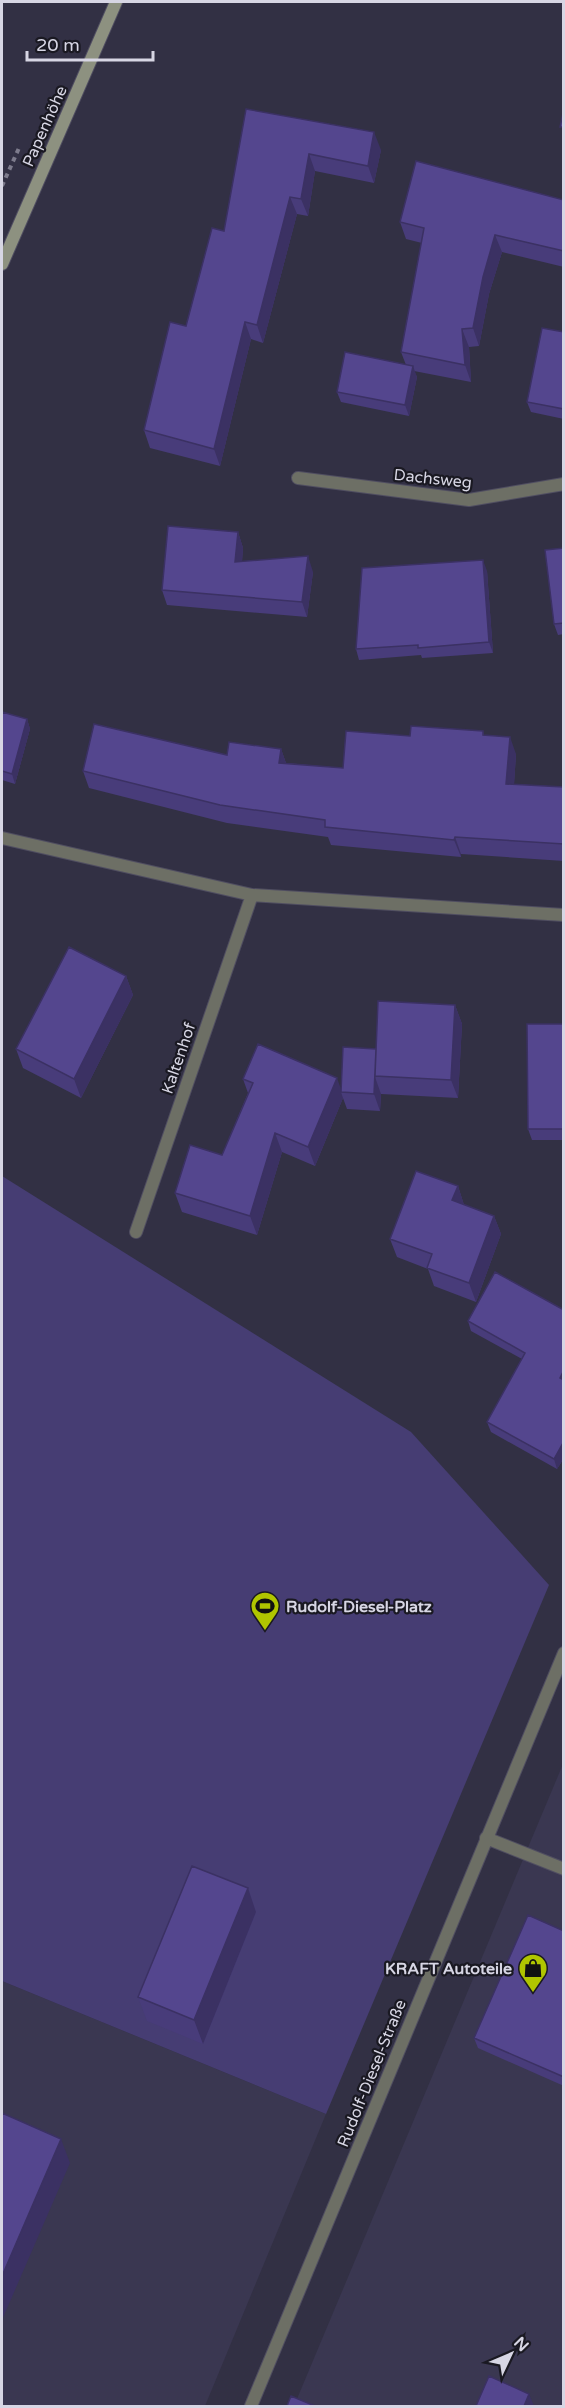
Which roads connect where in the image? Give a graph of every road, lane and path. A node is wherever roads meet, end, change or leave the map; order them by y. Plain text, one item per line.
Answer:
1 (116, 2) edge
2 (2, 264) edge
3 (298, 478) dead end
4 (564, 484) edge
5 (2, 838) edge
6 (252, 895) junction
7 (564, 915) edge
8 (136, 1232) dead end
9 (564, 1653) edge
10 (486, 1838) junction
11 (564, 1869) edge
12 (251, 2406) edge

1 - 2 main road, Papenhöhe
3 - 4 street, Dachsweg
5 - 6 street
6 - 7 street
6 - 8 street, Kaltenhof
9 - 10 street, Rudolf-Diesel-Straße
10 - 11 street
10 - 12 street, Rudolf-Diesel-Straße

